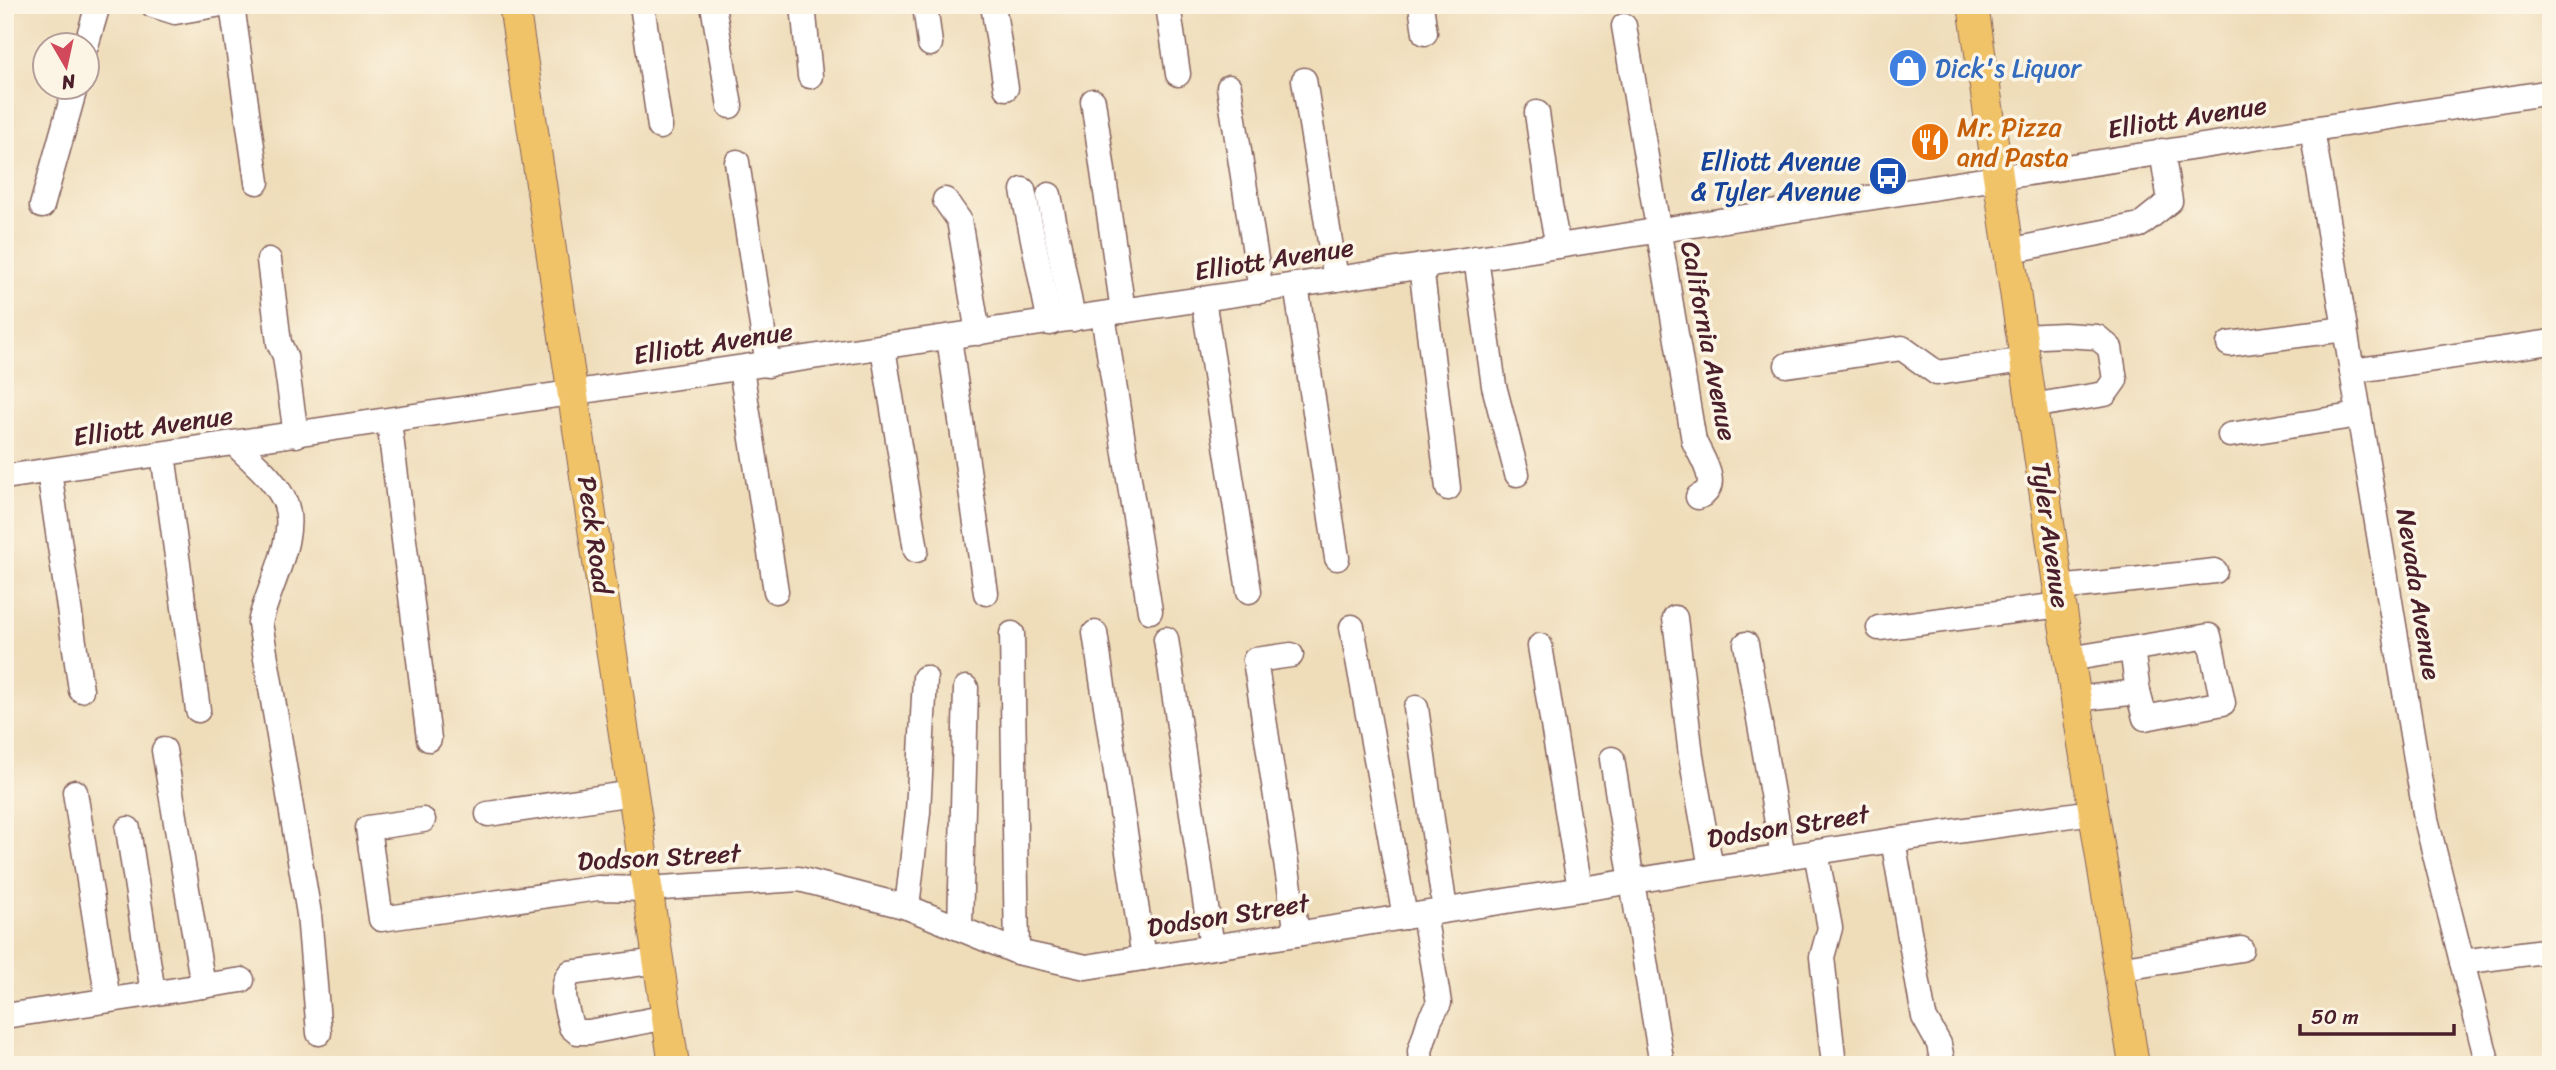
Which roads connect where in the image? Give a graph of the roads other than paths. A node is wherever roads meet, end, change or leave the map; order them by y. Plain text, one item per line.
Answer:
1 (98, 5) edge
2 (153, 5) edge
3 (216, 5) edge
4 (232, 5) edge
5 (514, 5) edge
6 (642, 5) edge
7 (713, 5) edge
8 (803, 5) edge
9 (925, 5) edge
10 (993, 5) edge
11 (1168, 5) edge
12 (1421, 5) edge
13 (1973, 5) edge
14 (1624, 26) dead end
15 (90, 32) edge
16 (1425, 33) dead end
17 (930, 44) dead end
18 (1178, 74) dead end
19 (810, 76) dead end
20 (1304, 80) dead end
21 (1229, 87) dead end
22 (1006, 88) dead end
23 (2551, 92) edge
24 (1093, 101) dead end
25 (71, 102) edge
26 (730, 106) dead end
27 (1537, 113) dead end
28 (660, 127) dead end
29 (2312, 128) junction
30 (2162, 151) junction
31 (737, 162) dead end
32 (1997, 176) junction
33 (257, 182) dead end
34 (1023, 190) dead end
35 (1049, 195) dead end
36 (945, 201) dead end
37 (41, 206) dead end
38 (1657, 231) junction
39 (1558, 246) junction
40 (2008, 251) junction
41 (1476, 258) junction
42 (269, 260) dead end
43 (1421, 267) junction
44 (1336, 279) junction
45 (1296, 285) junction
46 (1261, 290) junction
47 (1203, 299) junction
48 (1113, 313) junction
49 (1061, 321) junction
50 (2345, 329) junction
51 (978, 333) junction
52 (949, 338) junction
53 (2551, 342) edge
54 (2229, 344) dead end
55 (883, 348) junction
56 (2023, 349) junction
57 (768, 365) junction
58 (1787, 365) dead end
59 (741, 369) junction
60 (2352, 372) junction
61 (574, 394) junction
62 (2031, 406) junction
63 (2359, 415) junction
64 (388, 421) junction
65 (296, 435) junction
66 (2230, 435) dead end
67 (235, 444) junction
68 (163, 454) junction
69 (49, 471) junction
70 (1517, 474) dead end
71 (5, 477) edge
72 (1448, 488) dead end
73 (1698, 497) dead end
74 (916, 550) dead end
75 (1337, 558) dead end
76 (2215, 570) dead end
77 (776, 591) dead end
78 (1249, 591) dead end
79 (986, 593) dead end
80 (2060, 597) junction
81 (1150, 611) dead end
82 (1675, 618) dead end
83 (1352, 627) dead end
84 (1879, 628) dead end
85 (1095, 633) dead end
86 (1012, 634) dead end
87 (1166, 639) dead end
88 (1746, 645) dead end
89 (1540, 646) dead end
90 (2132, 649) junction
91 (1291, 654) dead end
92 (2069, 659) junction
93 (925, 678) dead end
94 (966, 688) dead end
95 (81, 691) dead end
96 (2138, 692) junction
97 (2076, 699) junction
98 (1416, 708) dead end
99 (198, 710) dead end
100 (429, 738) dead end
101 (164, 750) dead end
102 (1612, 759) dead end
103 (75, 792) dead end
104 (633, 793) junction
105 (2093, 812) junction
106 (488, 814) dead end
107 (423, 820) dead end
108 (128, 829) dead end
109 (1893, 840) junction
110 (1816, 852) junction
111 (1783, 857) junction
112 (1711, 868) junction
113 (1634, 881) junction
114 (647, 889) junction
115 (1580, 889) junction
116 (907, 907) junction
117 (1425, 914) junction
118 (960, 928) junction
119 (1297, 934) junction
120 (1212, 947) junction
121 (2241, 949) dead end
122 (2551, 950) edge
123 (1017, 952) junction
124 (1144, 958) junction
125 (658, 961) junction
126 (2462, 962) junction
127 (2118, 968) junction
128 (242, 980) dead end
129 (203, 986) junction
130 (153, 993) junction
131 (108, 1000) junction
132 (5, 1016) edge
133 (667, 1017) junction
134 (319, 1033) dead end
135 (674, 1065) edge
136 (1422, 1065) edge
137 (1662, 1065) edge
138 (1834, 1065) edge
139 (1943, 1065) edge
140 (2134, 1065) edge
141 (2488, 1065) edge

1 - 15 street
2 - 3 street
4 - 33 street
5 - 61 main road, Peck Road
6 - 28 street
7 - 26 street
8 - 19 street
9 - 17 street
10 - 22 street
11 - 18 street
12 - 16 street
13 - 32 main road, Tyler Avenue
14 - 38 street, California Avenue
20 - 44 street
21 - 46 street
23 - 29 street, Elliott Avenue
24 - 48 street
25 - 37 street
27 - 39 street
29 - 30 street, Elliott Avenue
29 - 50 street, Nevada Avenue
30 - 32 street, Elliott Avenue
30 - 40 street
31 - 57 street
32 - 38 street, Elliott Avenue
32 - 40 main road, Tyler Avenue
34 - 49 street
35 - 49 street
36 - 51 street
38 - 39 street, Elliott Avenue
38 - 73 street, California Avenue
39 - 41 street, Elliott Avenue
40 - 56 main road, Tyler Avenue
41 - 43 street, Elliott Avenue
41 - 70 street
42 - 65 street
43 - 44 street, Elliott Avenue
43 - 72 street
44 - 45 street, Elliott Avenue
45 - 46 street, Elliott Avenue
45 - 75 street
46 - 47 street, Elliott Avenue
47 - 48 street, Elliott Avenue
47 - 78 street
48 - 49 street, Elliott Avenue
48 - 81 street
49 - 51 street, Elliott Avenue
50 - 54 street
50 - 60 street, Nevada Avenue
51 - 52 street, Elliott Avenue
52 - 55 street, Elliott Avenue
52 - 79 street
53 - 60 street
55 - 57 street, Elliott Avenue
55 - 74 street
56 - 58 street
56 - 62 main road, Tyler Avenue
56 - 62 street
57 - 59 street, Elliott Avenue
59 - 61 street, Elliott Avenue
59 - 77 street
60 - 63 street, Nevada Avenue
61 - 64 street, Elliott Avenue
61 - 104 main road, Peck Road
62 - 80 main road, Tyler Avenue
63 - 66 street
63 - 126 street, Nevada Avenue
64 - 65 street, Elliott Avenue
64 - 100 street
65 - 67 street, Elliott Avenue
67 - 68 street, Elliott Avenue
67 - 134 street
68 - 69 street, Elliott Avenue
68 - 99 street
69 - 71 street, Elliott Avenue
69 - 95 street
76 - 80 street
80 - 84 street
80 - 92 main road, Tyler Avenue
82 - 112 street
83 - 117 street
85 - 124 street
86 - 123 street
87 - 120 street
88 - 111 street
89 - 115 street
90 - 92 street
90 - 96 street
90 - 96 street
91 - 119 street
92 - 97 main road, Tyler Avenue
93 - 116 street
94 - 118 street
96 - 97 street
97 - 105 main road, Tyler Avenue
98 - 117 street
101 - 129 street
102 - 113 street
103 - 131 street
104 - 106 street
104 - 114 main road, Peck Road
105 - 109 street, Dodson Street
105 - 127 main road, Tyler Avenue
107 - 114 street, Dodson Street
108 - 130 street
109 - 110 street, Dodson Street
109 - 139 street
110 - 111 street, Dodson Street
110 - 138 street
111 - 112 street, Dodson Street
112 - 113 street, Dodson Street
113 - 115 street, Dodson Street
113 - 137 street
114 - 116 street, Dodson Street
114 - 125 main road, Peck Road
115 - 117 street, Dodson Street
116 - 118 street, Dodson Street
117 - 119 street, Dodson Street
117 - 136 street
118 - 123 street, Dodson Street
119 - 120 street, Dodson Street
120 - 124 street, Dodson Street
121 - 127 street
122 - 126 street
123 - 124 street, Dodson Street
125 - 133 main road, Peck Road
125 - 133 street
126 - 141 street, Nevada Avenue
127 - 140 main road, Tyler Avenue
128 - 129 street
129 - 130 street
130 - 131 street
131 - 132 street
133 - 135 main road, Peck Road

